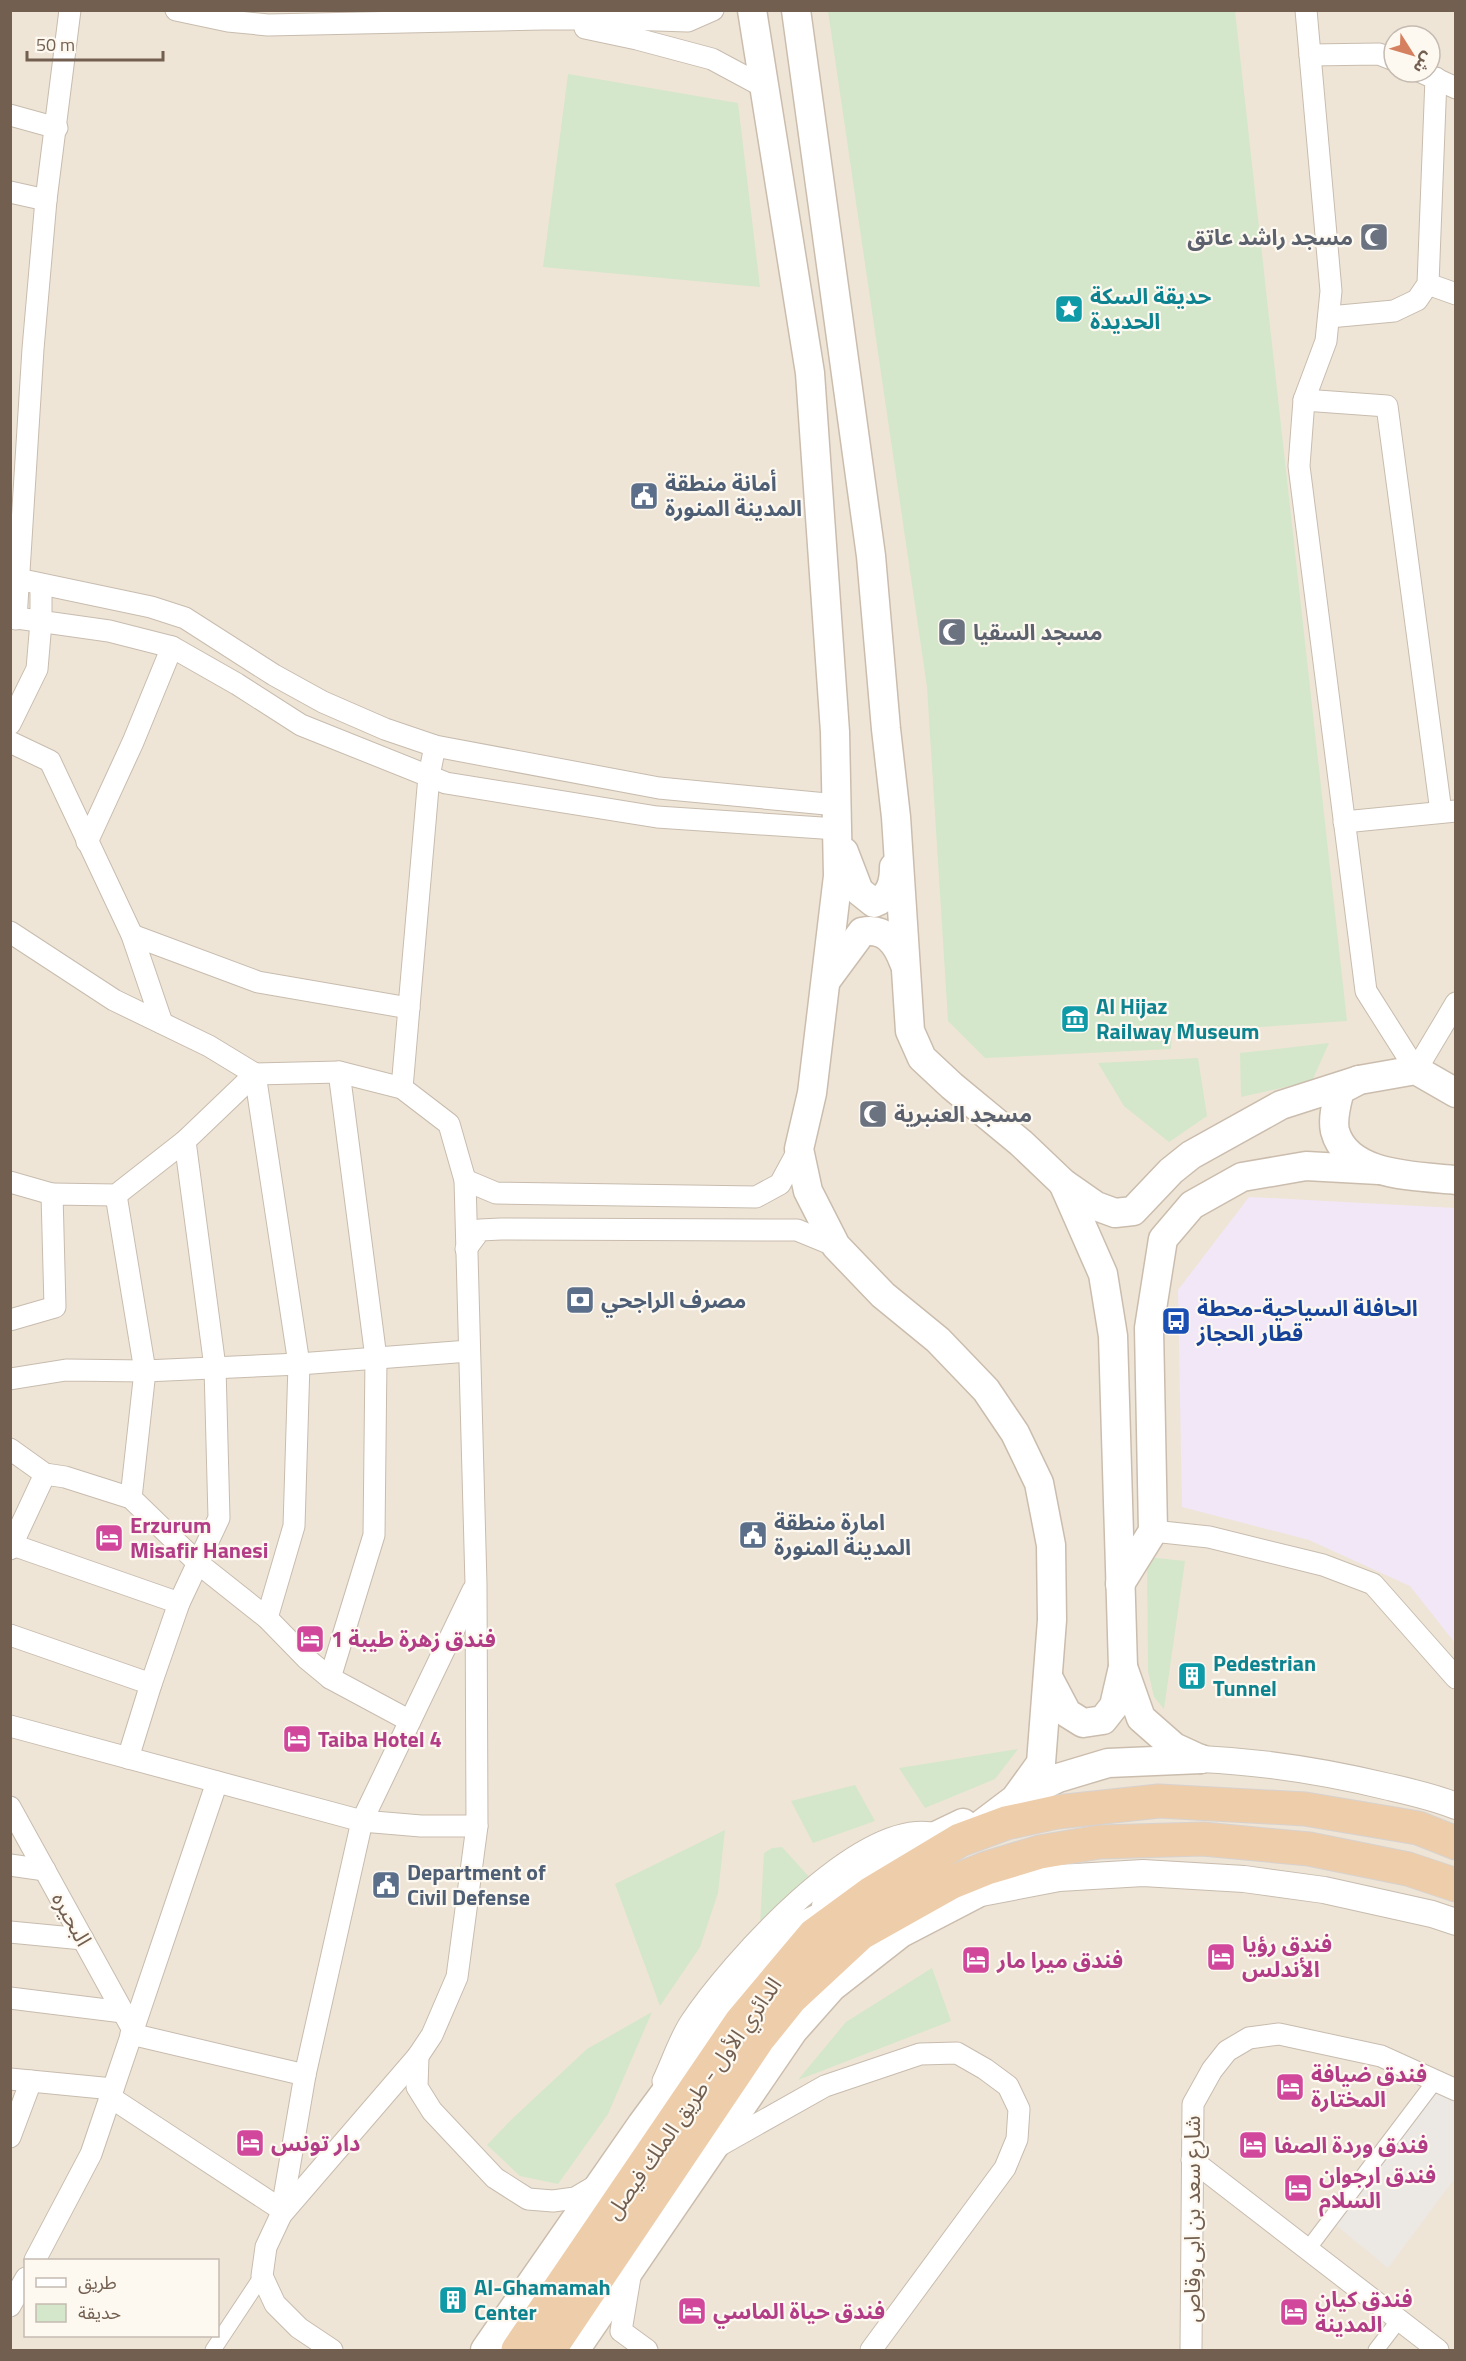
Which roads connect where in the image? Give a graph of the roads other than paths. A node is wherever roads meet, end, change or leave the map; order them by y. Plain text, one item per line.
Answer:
1 (70, 10) edge
2 (176, 10) edge
3 (713, 10) edge
4 (752, 10) edge
5 (796, 10) edge
6 (1306, 10) edge
7 (519, 15) edge
8 (229, 16) edge
9 (543, 19) junction
10 (1310, 54) junction
11 (1382, 55) edge
12 (1429, 84) edge
13 (766, 88) junction
14 (10, 115) edge
15 (57, 128) junction
16 (10, 192) edge
17 (46, 200) junction
18 (1428, 284) junction
19 (1455, 294) edge
20 (1329, 317) junction
21 (1304, 400) junction
22 (18, 579) junction
23 (41, 585) junction
24 (13, 618) edge
25 (41, 622) junction
26 (172, 647) junction
27 (10, 724) edge
28 (10, 742) edge
29 (435, 746) junction
30 (429, 776) junction
31 (659, 788) junction
32 (1448, 812) edge
33 (657, 817) junction
34 (837, 817) junction
35 (896, 817) junction
36 (1344, 822) junction
37 (87, 842) junction
38 (10, 932) edge
39 (132, 935) junction
40 (904, 965) junction
41 (827, 979) junction
42 (1455, 1004) edge
43 (409, 1008) junction
44 (162, 1023) junction
45 (1416, 1070) junction
46 (339, 1072) junction
47 (255, 1074) junction
48 (1359, 1080) junction
49 (402, 1088) junction
50 (1455, 1093) edge
51 (185, 1141) junction
52 (799, 1149) junction
53 (1379, 1170) junction
54 (465, 1180) junction
55 (1455, 1180) edge
56 (10, 1182) edge
57 (1063, 1183) junction
58 (52, 1194) junction
59 (116, 1195) junction
60 (1133, 1211) junction
61 (836, 1246) junction
62 (1162, 1246) junction
63 (466, 1249) junction
64 (10, 1320) edge
65 (1113, 1336) junction
66 (469, 1351) junction
67 (376, 1358) junction
68 (299, 1364) junction
69 (215, 1367) junction
70 (146, 1371) junction
71 (10, 1379) edge
72 (10, 1449) edge
73 (45, 1474) junction
74 (131, 1498) junction
75 (1153, 1531) junction
76 (11, 1546) edge
77 (199, 1564) junction
78 (476, 1584) junction
79 (1120, 1584) junction
80 (179, 1603) junction
81 (267, 1618) junction
82 (10, 1635) edge
83 (1123, 1667) junction
84 (1048, 1676) junction
85 (330, 1678) junction
86 (1455, 1678) edge
87 (151, 1684) junction
88 (410, 1721) junction
89 (10, 1726) edge
90 (128, 1758) junction
91 (1201, 1759) junction
92 (217, 1782) junction
93 (1015, 1799) junction
94 (1455, 1806) edge
95 (10, 1808) edge
96 (362, 1821) junction
97 (477, 1826) junction
98 (950, 1838) junction
99 (1455, 1844) edge
100 (10, 1864) edge
101 (45, 1870) junction
102 (1455, 1885) edge
103 (963, 1889) junction
104 (870, 1894) junction
105 (1455, 1922) edge
106 (796, 1929) junction
107 (10, 1932) edge
108 (861, 1933) junction
109 (83, 1939) junction
110 (785, 1986) junction
111 (832, 1987) junction
112 (10, 1998) edge
113 (129, 2025) junction
114 (418, 2056) junction
115 (305, 2075) junction
116 (21, 2080) edge
117 (1435, 2081) junction
118 (1455, 2090) edge
119 (112, 2093) junction
120 (642, 2124) junction
121 (10, 2137) edge
122 (714, 2148) junction
123 (1192, 2160) junction
124 (600, 2184) junction
125 (282, 2212) junction
126 (1308, 2249) junction
127 (36, 2259) edge
128 (632, 2266) junction
129 (262, 2276) junction
130 (24, 2282) edge
131 (10, 2306) edge
132 (1399, 2320) junction
133 (213, 2350) edge
134 (332, 2350) edge
135 (485, 2350) edge
136 (518, 2350) edge
137 (549, 2350) edge
138 (575, 2350) edge
139 (647, 2350) edge
140 (871, 2350) edge
141 (1191, 2350) edge
142 (1376, 2350) edge
143 (1438, 2350) edge

1 - 15 street
2 - 8 street
3 - 9 street
4 - 13 main road
5 - 35 main road
6 - 10 street
7 - 8 street
7 - 9 street
9 - 13 street
10 - 11 street
10 - 20 street
12 - 18 street
13 - 34 main road
14 - 15 street
15 - 17 street
16 - 17 street
17 - 22 street
18 - 19 street
18 - 20 street
20 - 21 street
21 - 32 street
21 - 36 street
22 - 23 street
22 - 24 street
23 - 25 street
23 - 29 street
24 - 25 street
25 - 26 street
25 - 27 street
26 - 30 street
26 - 37 street
28 - 37 street
29 - 30 street
29 - 31 street
30 - 33 street
30 - 43 street
31 - 33 street
31 - 34 street
32 - 36 street
33 - 34 street
34 - 35 main road
34 - 41 main road
35 - 40 main road
36 - 45 street
37 - 39 street
38 - 44 street
39 - 43 street
39 - 44 street
40 - 41 main road
40 - 57 main road
41 - 52 main road
42 - 45 street
43 - 49 street
44 - 47 street
45 - 48 main road
45 - 50 main road
46 - 47 street
46 - 49 street
46 - 67 street
47 - 51 street
47 - 68 street
48 - 53 main road
48 - 60 main road
49 - 54 street
51 - 59 street
51 - 69 street
52 - 54 street
52 - 61 main road
53 - 55 main road
53 - 62 main road
54 - 63 street
56 - 58 street
57 - 60 main road
57 - 65 main road
58 - 59 street
58 - 64 street
59 - 70 street
60 - 62 main road
61 - 63 street
61 - 84 main road
62 - 65 main road
62 - 75 main road
63 - 66 street
65 - 79 main road
66 - 67 street
66 - 78 street
67 - 68 street
67 - 85 street
68 - 69 street
68 - 81 street
69 - 70 street
69 - 77 street
70 - 71 street
70 - 74 street
72 - 73 street
73 - 74 street
73 - 76 street
74 - 77 street
75 - 79 main road
75 - 86 street
76 - 80 street
77 - 80 street
77 - 81 street
78 - 88 street
78 - 97 street
79 - 83 main road
80 - 87 street
81 - 85 street
82 - 87 street
83 - 84 main road
83 - 91 main road
84 - 93 main road
85 - 88 street
87 - 90 street
88 - 96 street
89 - 90 street
90 - 92 street
91 - 93 main road
91 - 94 street
92 - 96 street
92 - 113 street
93 - 98 main road
95 - 101 street, البحيره
96 - 97 street
96 - 115 street
97 - 114 street
98 - 99 highway, الدائري الأول - طريق الملك فيصل
98 - 104 highway, الدائري الأول - طريق الملك فيصل
98 - 106 main road
98 - 120 street
100 - 101 street
101 - 109 street, البحيره
102 - 103 highway, الدائري الأول - طريق الملك فيصل
103 - 105 street
103 - 108 highway, الدائري الأول - طريق الملك فيصل
103 - 111 main road
104 - 106 main road
104 - 110 highway, الدائري الأول - طريق الملك فيصل
106 - 120 main road
107 - 109 street
108 - 110 highway, الدائري الأول - طريق الملك فيصل
108 - 111 main road
109 - 113 street, البحيره
110 - 136 highway, الدائري الأول - طريق الملك فيصل
110 - 137 highway, الدائري الأول - طريق الملك فيصل
111 - 122 main road
112 - 113 street
113 - 115 street
113 - 119 street
114 - 124 street
114 - 125 street
115 - 125 street
116 - 119 street
116 - 121 street
117 - 118 street, شارع سعد بن ابى وقاص
117 - 123 street, شارع سعد بن ابى وقاص
117 - 126 street
119 - 125 street
119 - 127 street
120 - 124 main road
122 - 128 main road
122 - 140 street
123 - 126 street
123 - 141 street, شارع سعد بن ابى وقاص
124 - 135 main road
125 - 129 street
126 - 132 street
128 - 138 main road
128 - 139 street
129 - 133 street
129 - 134 street
130 - 131 street
132 - 142 street
132 - 143 street

